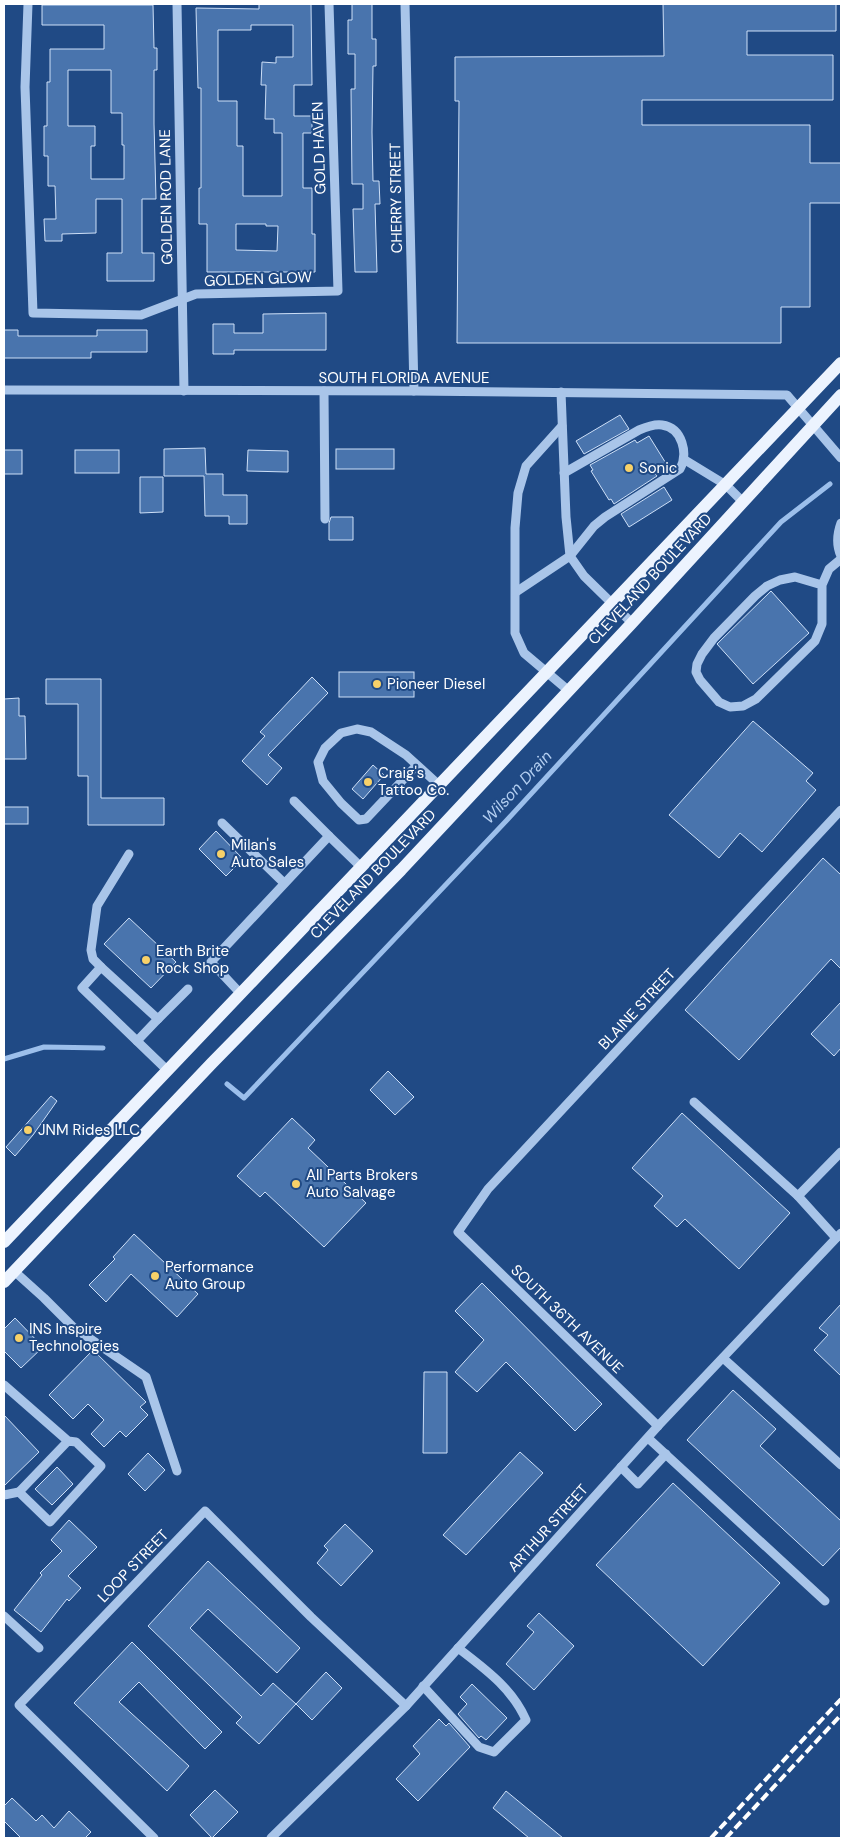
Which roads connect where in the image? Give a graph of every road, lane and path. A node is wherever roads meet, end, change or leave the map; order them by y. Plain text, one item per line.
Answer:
1 (28, 4) edge
2 (177, 4) edge
3 (329, 4) edge
4 (405, 4) edge
5 (338, 291) joint
6 (182, 300) junction
7 (841, 363) edge
8 (4, 390) edge
9 (184, 391) junction
10 (324, 391) junction
11 (414, 391) junction
12 (561, 392) junction
13 (841, 395) edge
14 (799, 409) junction
15 (814, 425) junction
16 (562, 426) junction
17 (841, 458) edge
18 (685, 460) junction
19 (564, 473) junction
20 (726, 485) junction
21 (743, 502) junction
22 (325, 520) dead end
23 (841, 523) edge
24 (570, 556) junction
25 (841, 557) edge
26 (822, 584) junction
27 (516, 592) junction
28 (612, 604) junction
29 (632, 623) junction
30 (547, 672) junction
31 (569, 691) junction
32 (417, 765) junction
33 (439, 785) junction
34 (294, 801) dead end
35 (841, 810) edge
36 (222, 823) dead end
37 (329, 836) junction
38 (129, 854) dead end
39 (362, 866) junction
40 (284, 883) junction
41 (101, 967) junction
42 (188, 989) dead end
43 (240, 993) junction
44 (158, 1018) junction
45 (137, 1041) junction
46 (167, 1070) junction
47 (694, 1102) dead end
48 (841, 1152) edge
49 (798, 1196) junction
50 (458, 1232) joint
51 (839, 1236) edge
52 (4, 1242) edge
53 (14, 1271) junction
54 (4, 1282) edge
55 (723, 1358) junction
56 (4, 1385) edge
57 (658, 1426) junction
58 (648, 1438) junction
59 (68, 1441) junction
60 (666, 1454) junction
61 (841, 1465) edge
62 (621, 1467) junction
63 (177, 1471) dead end
64 (19, 1492) junction
65 (4, 1495) edge
66 (825, 1601) dead end
67 (4, 1616) edge
68 (39, 1648) dead end
69 (458, 1648) junction
70 (423, 1686) junction
71 (406, 1706) junction
72 (154, 1838) edge
73 (271, 1838) edge

1 - 6 street, GOLDEN GLOW
2 - 6 street, GOLDEN ROD LANE
3 - 5 street, GOLD HAVEN
4 - 11 street, CHERRY STREET
5 - 6 street, GOLDEN GLOW
6 - 9 street, GOLDEN ROD LANE
7 - 14 main road, CLEVELAND BOULEVARD
8 - 9 street, SOUTH FLORIDA AVENUE
9 - 10 street, SOUTH FLORIDA AVENUE
10 - 11 street, SOUTH FLORIDA AVENUE
10 - 22 street
11 - 12 street, SOUTH FLORIDA AVENUE
12 - 14 street, SOUTH FLORIDA AVENUE
12 - 16 street
13 - 15 main road, CLEVELAND BOULEVARD
14 - 15 street, SOUTH FLORIDA AVENUE
14 - 20 main road, CLEVELAND BOULEVARD
15 - 17 street, SOUTH FLORIDA AVENUE
15 - 21 main road, CLEVELAND BOULEVARD
16 - 19 street
16 - 27 street
18 - 19 street
18 - 20 street
18 - 24 street
19 - 24 street
20 - 21 street
20 - 28 main road, CLEVELAND BOULEVARD
21 - 29 main road, CLEVELAND BOULEVARD
23 - 25 street
24 - 27 street
24 - 28 street
25 - 26 street
26 - 26 street
27 - 30 street
28 - 29 street
28 - 30 main road, CLEVELAND BOULEVARD
29 - 31 main road, CLEVELAND BOULEVARD
30 - 31 street
30 - 33 main road, CLEVELAND BOULEVARD
31 - 53 main road, CLEVELAND BOULEVARD
32 - 32 street
32 - 33 street
33 - 39 main road, CLEVELAND BOULEVARD
34 - 37 street
35 - 50 street, BLAINE STREET
36 - 40 street
37 - 39 street
37 - 40 street
38 - 41 street
39 - 43 main road, CLEVELAND BOULEVARD
40 - 43 street
41 - 44 street
41 - 45 street
42 - 44 street
43 - 46 main road, CLEVELAND BOULEVARD
44 - 45 street
45 - 46 street
46 - 52 main road, CLEVELAND BOULEVARD
47 - 49 street
48 - 49 street
49 - 51 street
50 - 57 street, SOUTH 36TH AVENUE
51 - 55 street, ARTHUR STREET
53 - 54 main road, CLEVELAND BOULEVARD
53 - 63 street
55 - 57 street, ARTHUR STREET
55 - 61 street
56 - 59 street
57 - 58 street, ARTHUR STREET
58 - 60 street
58 - 62 street, ARTHUR STREET
59 - 64 street
59 - 64 street
60 - 62 street
60 - 66 street
62 - 69 street, ARTHUR STREET
64 - 65 street
67 - 68 street
69 - 70 street, ARTHUR STREET
69 - 70 street
70 - 71 street, ARTHUR STREET
71 - 72 street, LOOP STREET
71 - 73 street, ARTHUR STREET

